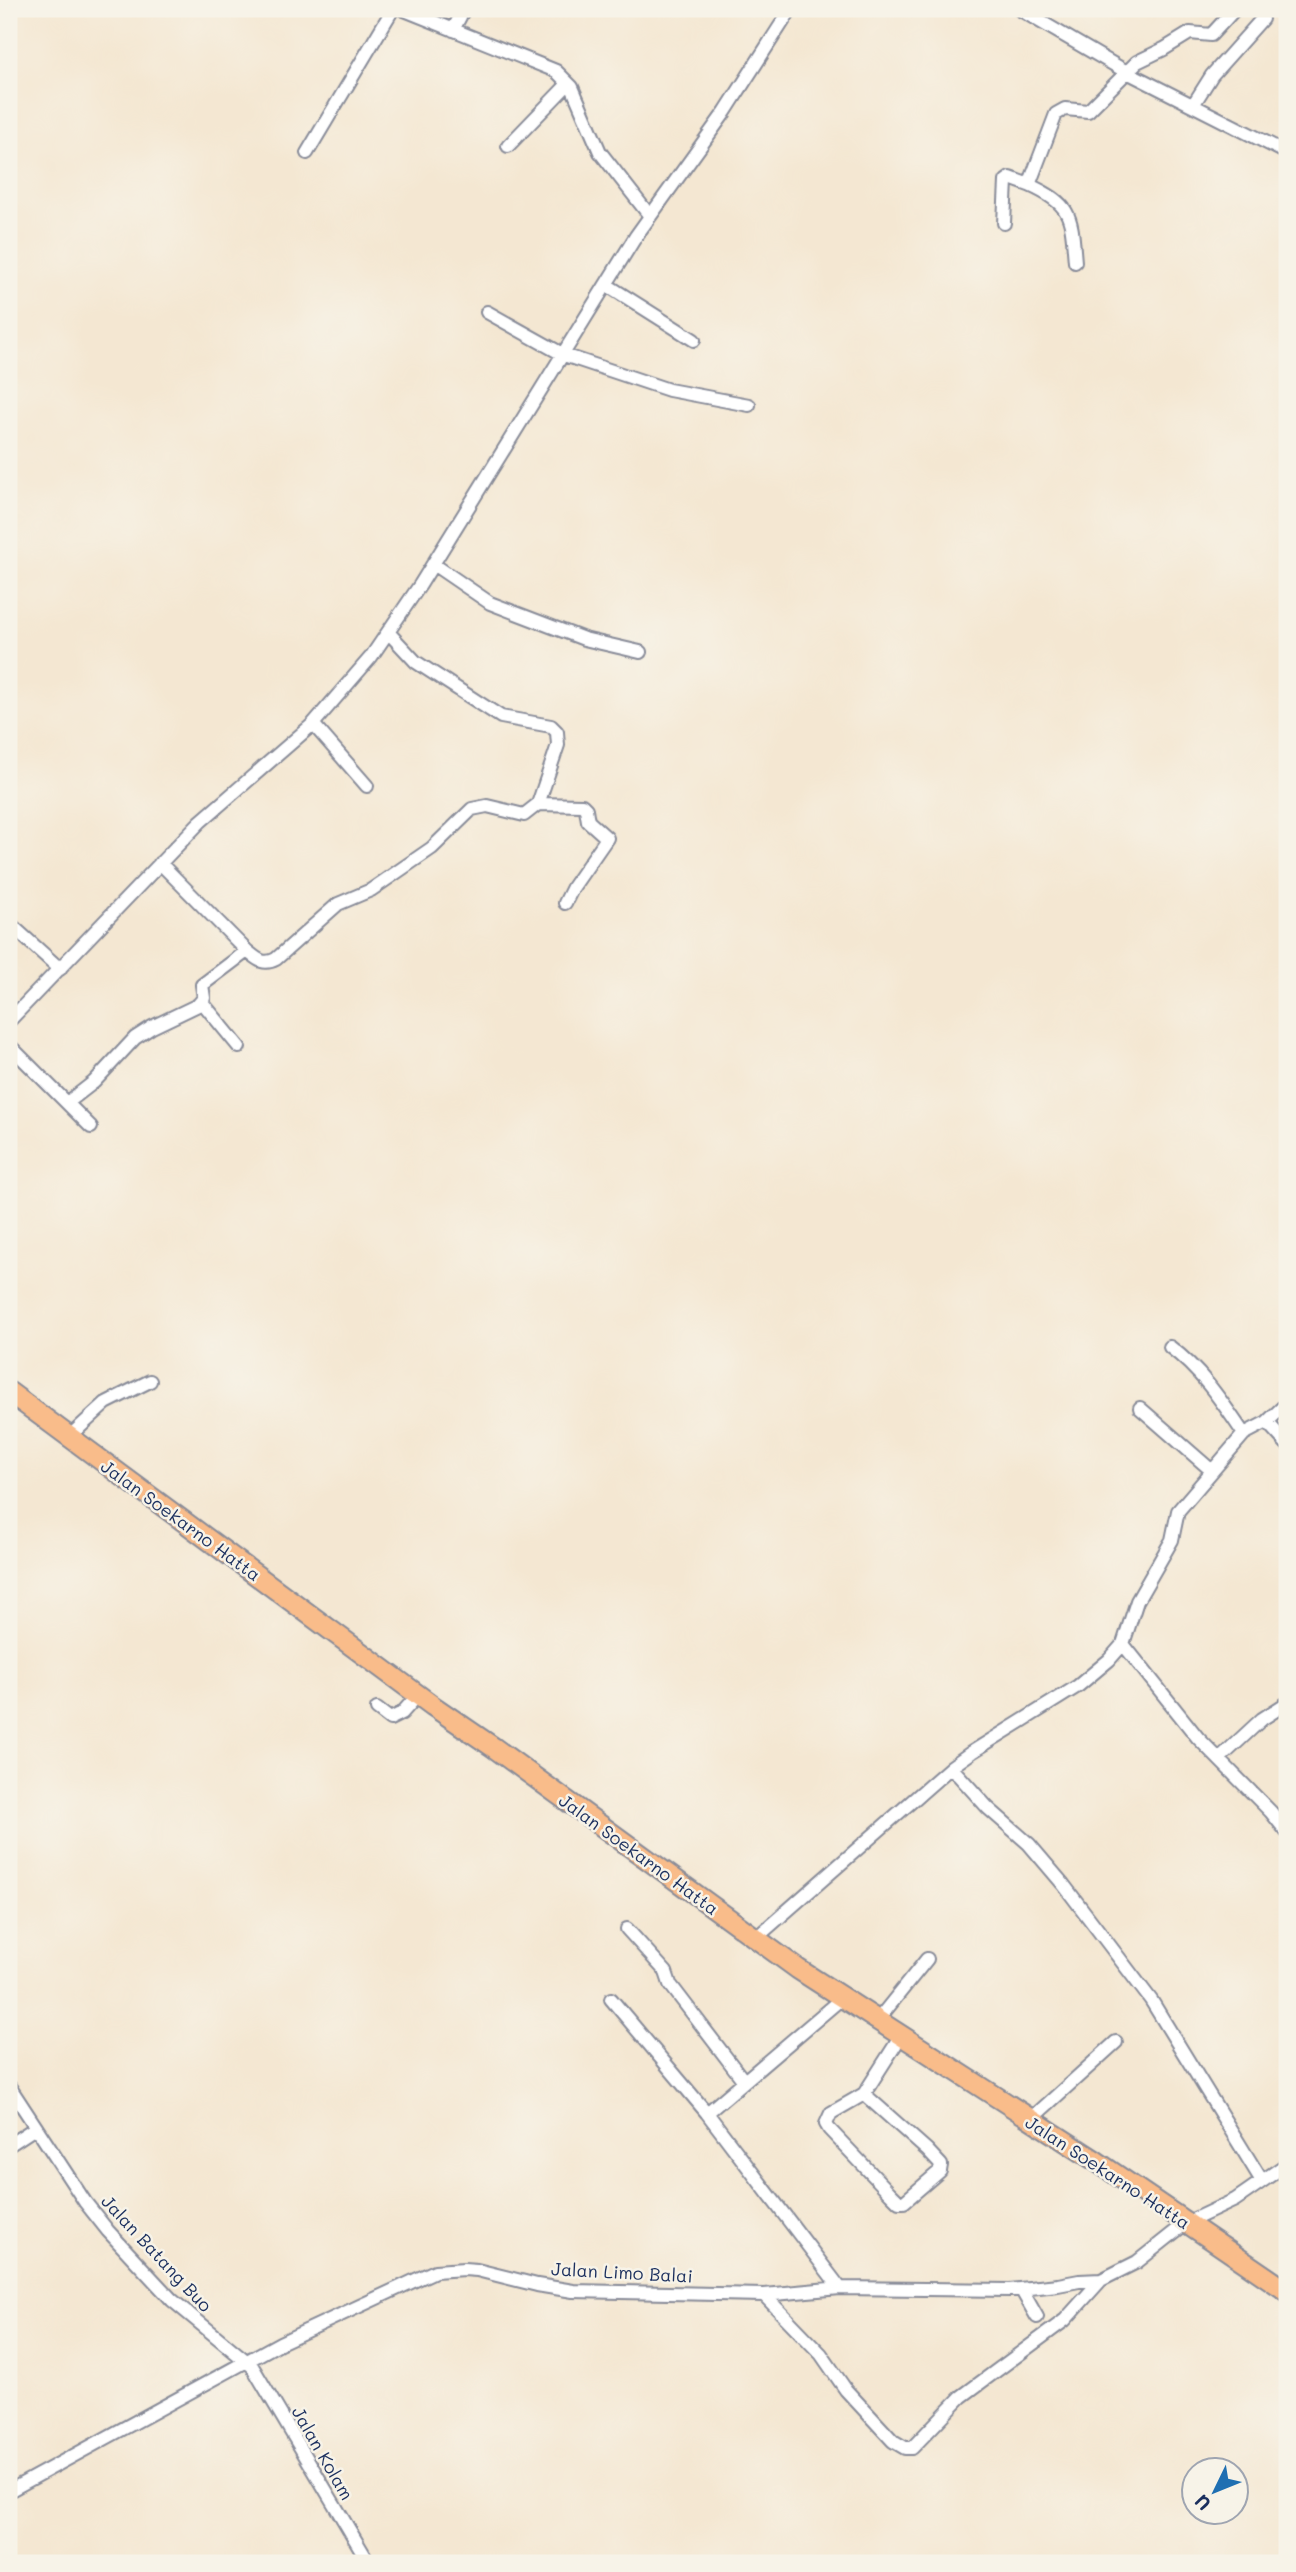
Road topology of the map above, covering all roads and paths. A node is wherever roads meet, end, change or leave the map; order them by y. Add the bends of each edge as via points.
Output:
1 (393, 9) edge
2 (402, 9) edge
3 (464, 9) edge
4 (791, 9) edge
5 (1019, 9) edge
6 (1235, 9) edge
7 (1262, 19) dead end
8 (453, 30) junction
9 (1125, 71) junction
10 (568, 83) junction
11 (1193, 105) junction
12 (508, 146) dead end
13 (307, 153) dead end
14 (1287, 153) edge
15 (1029, 185) junction
16 (650, 216) junction
17 (1004, 223) dead end
18 (1074, 262) dead end
19 (607, 285) junction
20 (487, 312) dead end
21 (694, 340) dead end
22 (564, 355) junction
23 (749, 405) dead end
24 (433, 564) junction
25 (388, 632) junction
26 (640, 652) dead end
27 (313, 724) junction
28 (367, 786) dead end
29 (538, 804) junction
30 (160, 863) junction
31 (565, 904) dead end
32 (9, 923) edge
33 (247, 951) junction
34 (60, 969) junction
35 (202, 1002) junction
36 (9, 1021) edge
37 (9, 1045) edge
38 (239, 1047) dead end
39 (67, 1103) junction
40 (92, 1127) dead end
41 (1170, 1347) dead end
42 (150, 1381) dead end
43 (9, 1392) edge
44 (1287, 1403) edge
45 (1139, 1408) dead end
46 (1267, 1422) junction
47 (1244, 1434) junction
48 (69, 1437) junction
49 (1287, 1444) edge
50 (1211, 1470) junction
51 (1123, 1644) junction
52 (418, 1695) junction
53 (1287, 1703) edge
54 (377, 1709) dead end
55 (1219, 1759) junction
56 (951, 1767) junction
57 (1286, 1827) edge
58 (627, 1929) dead end
59 (756, 1938) junction
60 (927, 1959) dead end
61 (842, 1998) junction
62 (611, 1999) dead end
63 (877, 2021) junction
64 (901, 2036) junction
65 (1116, 2042) dead end
66 (744, 2081) junction
67 (9, 2086) edge
68 (864, 2094) junction
69 (707, 2113) junction
70 (1030, 2120) junction
71 (36, 2128) junction
72 (9, 2145) edge
73 (1287, 2164) edge
74 (1262, 2181) junction
75 (1186, 2223) junction
76 (1101, 2280) junction
77 (840, 2288) junction
78 (1021, 2289) junction
79 (1287, 2291) edge
80 (764, 2295) junction
81 (1037, 2317) dead end
82 (248, 2360) junction
83 (9, 2491) edge
84 (369, 2563) edge

1 - 13 street
2 - 8 street
3 - 8 street
4 - 16 street
5 - 9 street
6 - 9 street via 1211,35 1189,33
7 - 11 street via 1212,75
8 - 10 street via 550,68
9 - 11 street
9 - 15 street via 1088,111 1065,109 1056,114
10 - 12 street
10 - 16 street via 600,152
11 - 14 street
15 - 17 street via 1010,178 1006,181
15 - 18 street via 1068,212
16 - 19 street
19 - 21 street
19 - 22 street
20 - 22 street
22 - 23 street via 669,390
22 - 24 street
24 - 25 street
24 - 26 street via 489,603 584,639
25 - 27 street via 351,683
25 - 29 street via 422,667 501,717 551,726 557,732 558,745
27 - 28 street
27 - 30 street
29 - 31 street via 582,805 588,821 607,838
29 - 33 street via 524,815 487,806 472,809 432,848 371,890 338,904 276,959 261,962
30 - 33 street
30 - 34 street
32 - 34 street
33 - 35 street via 202,985
34 - 36 street
35 - 38 street
35 - 39 street via 135,1038
37 - 39 street
39 - 40 street
41 - 47 street via 1210,1385
42 - 48 street via 106,1403
43 - 48 highway, Jalan Soekarno Hatta
44 - 46 street
45 - 50 street
46 - 47 street
46 - 49 street
47 - 50 street
48 - 52 highway, Jalan Soekarno Hatta
50 - 51 street via 1178,1511 1172,1540 1137,1601
51 - 55 street
51 - 56 street via 1078,1686
52 - 54 street via 396,1718
52 - 59 highway, Jalan Soekarno Hatta
53 - 55 street via 1262,1719
55 - 57 street
56 - 59 street
56 - 74 street via 1029,1844 1151,2000
58 - 66 street via 666,1972 670,1984
59 - 61 highway, Jalan Soekarno Hatta
60 - 63 street
61 - 63 highway, Jalan Soekarno Hatta
61 - 66 street
62 - 69 street
63 - 64 highway, Jalan Soekarno Hatta
64 - 68 street
64 - 70 highway, Jalan Soekarno Hatta
65 - 70 street
66 - 69 street
67 - 71 street, Jalan Batang Buo
68 - 68 street via 831,2113 827,2124 890,2193 904,2202 940,2171 941,2165
69 - 77 street
70 - 75 highway, Jalan Soekarno Hatta
71 - 72 street
71 - 82 street, Jalan Batang Buo via 108,2231 172,2300
73 - 74 street, Jalan Limo Balai
74 - 75 street, Jalan Limo Balai via 1235,2200
75 - 76 street, Jalan Limo Balai via 1137,2262
75 - 79 highway, Jalan Soekarno Hatta
76 - 78 street, Jalan Limo Balai
76 - 80 street via 1065,2320 961,2398 912,2448 893,2441 846,2390 821,2354
77 - 78 street, Jalan Limo Balai
77 - 80 street, Jalan Limo Balai
78 - 81 street
80 - 82 street, Jalan Limo Balai via 573,2291 477,2270 449,2269 421,2276
82 - 83 street, Jalan Limo Balai
82 - 84 street, Jalan Kolam

